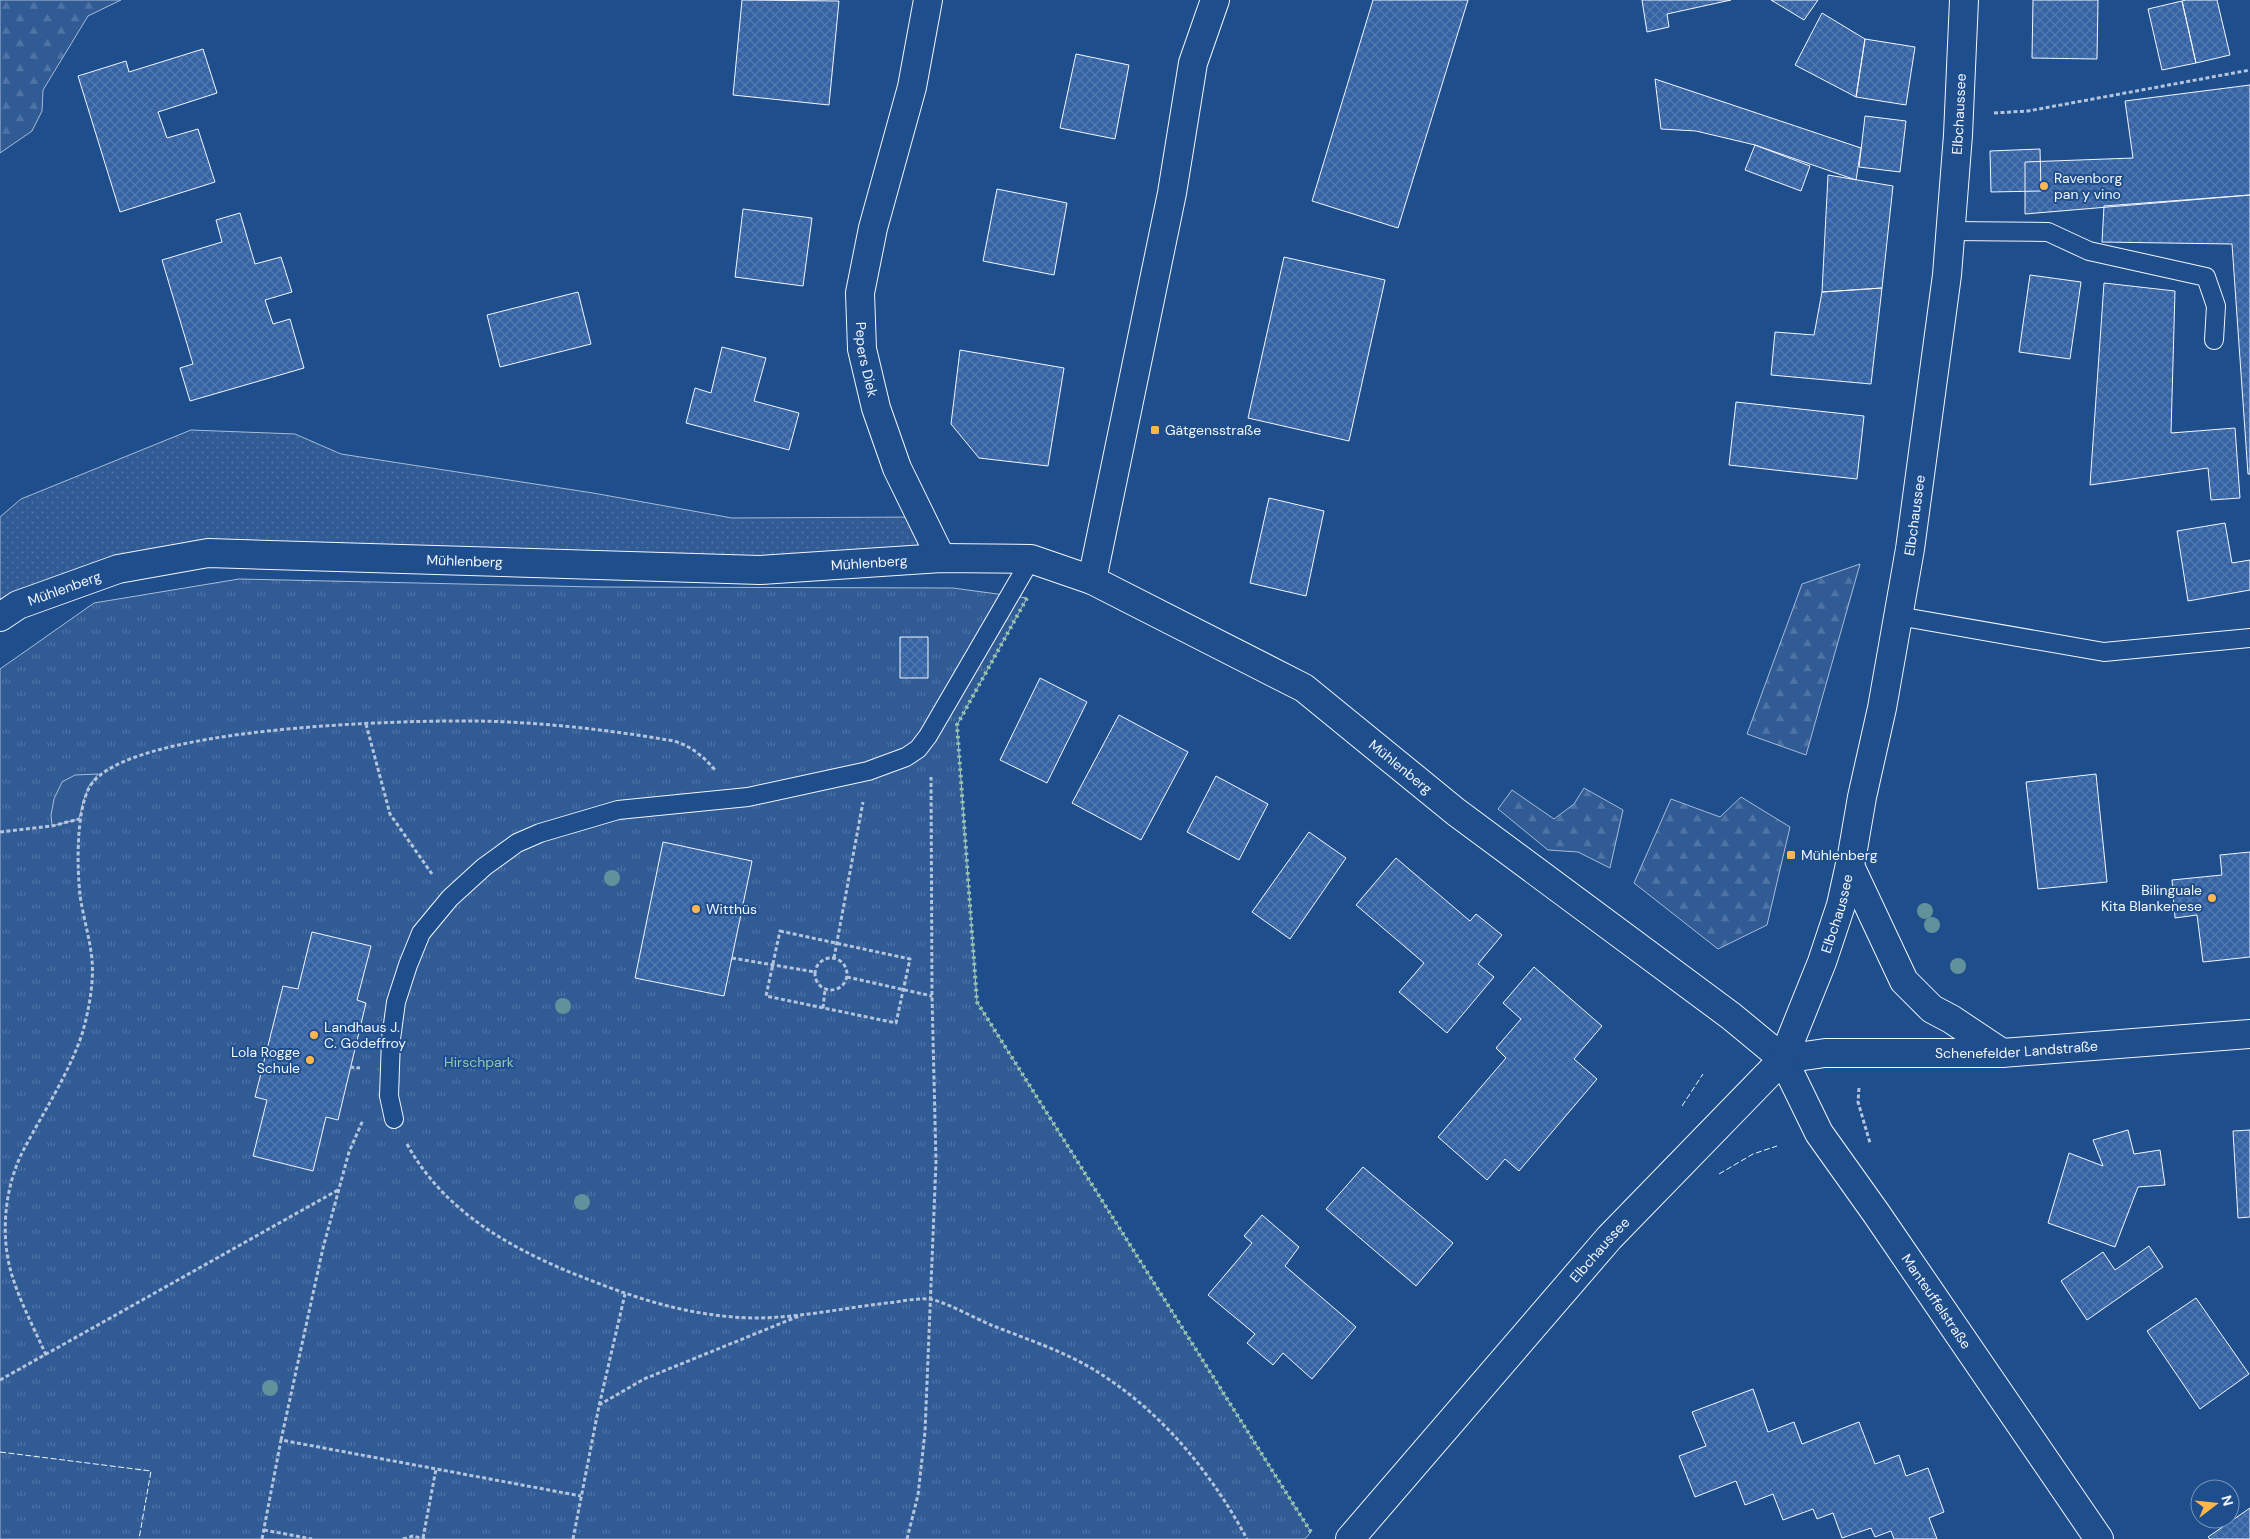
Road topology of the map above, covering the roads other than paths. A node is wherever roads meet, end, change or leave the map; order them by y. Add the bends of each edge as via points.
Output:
1 (928, 0) edge
2 (1215, 0) edge
3 (1964, 0) edge
4 (1950, 231) junction
5 (2214, 340) dead end
6 (941, 558) junction
7 (1031, 559) junction
8 (1092, 580) junction
9 (0, 616) edge
10 (1898, 616) junction
11 (2250, 638) edge
12 (1850, 866) junction
13 (2250, 1034) edge
14 (2002, 1053) junction
15 (1783, 1059) junction
16 (394, 1119) road end
17 (1350, 1539) edge
18 (2099, 1539) edge

1 - 6 street, Pepers Diek via 912,87 873,228 860,293 862,349 876,408 897,468
2 - 8 street via 1193,63 1172,193
3 - 4 street, Elbchaussee
4 - 5 lane via 2048,232 2089,251 2206,278 2216,306
4 - 10 street, Elbchaussee via 1947,275 1910,549
6 - 7 street
6 - 9 street, Mühlenberg via 760,570 208,553 118,570 18,605
7 - 8 street
7 - 16 lane via 928,736 918,749 906,756 868,771 733,798 618,810 540,833 517,843 484,867 450,898 421,933 408,965 396,1002 389,1072 389,1096
8 - 15 street, Mühlenberg via 1304,688 1456,812
10 - 11 lane via 2104,652
10 - 12 street, Elbchaussee
12 - 14 street via 1904,981 1932,1009
12 - 15 street, Elbchaussee via 1822,962
13 - 14 street, Schenefelder Landstraße
14 - 15 street, Schenefelder Landstraße via 1825,1053
15 - 17 street, Elbchaussee via 1609,1238
15 - 18 street, Manteuffelstraße via 1812,1122

